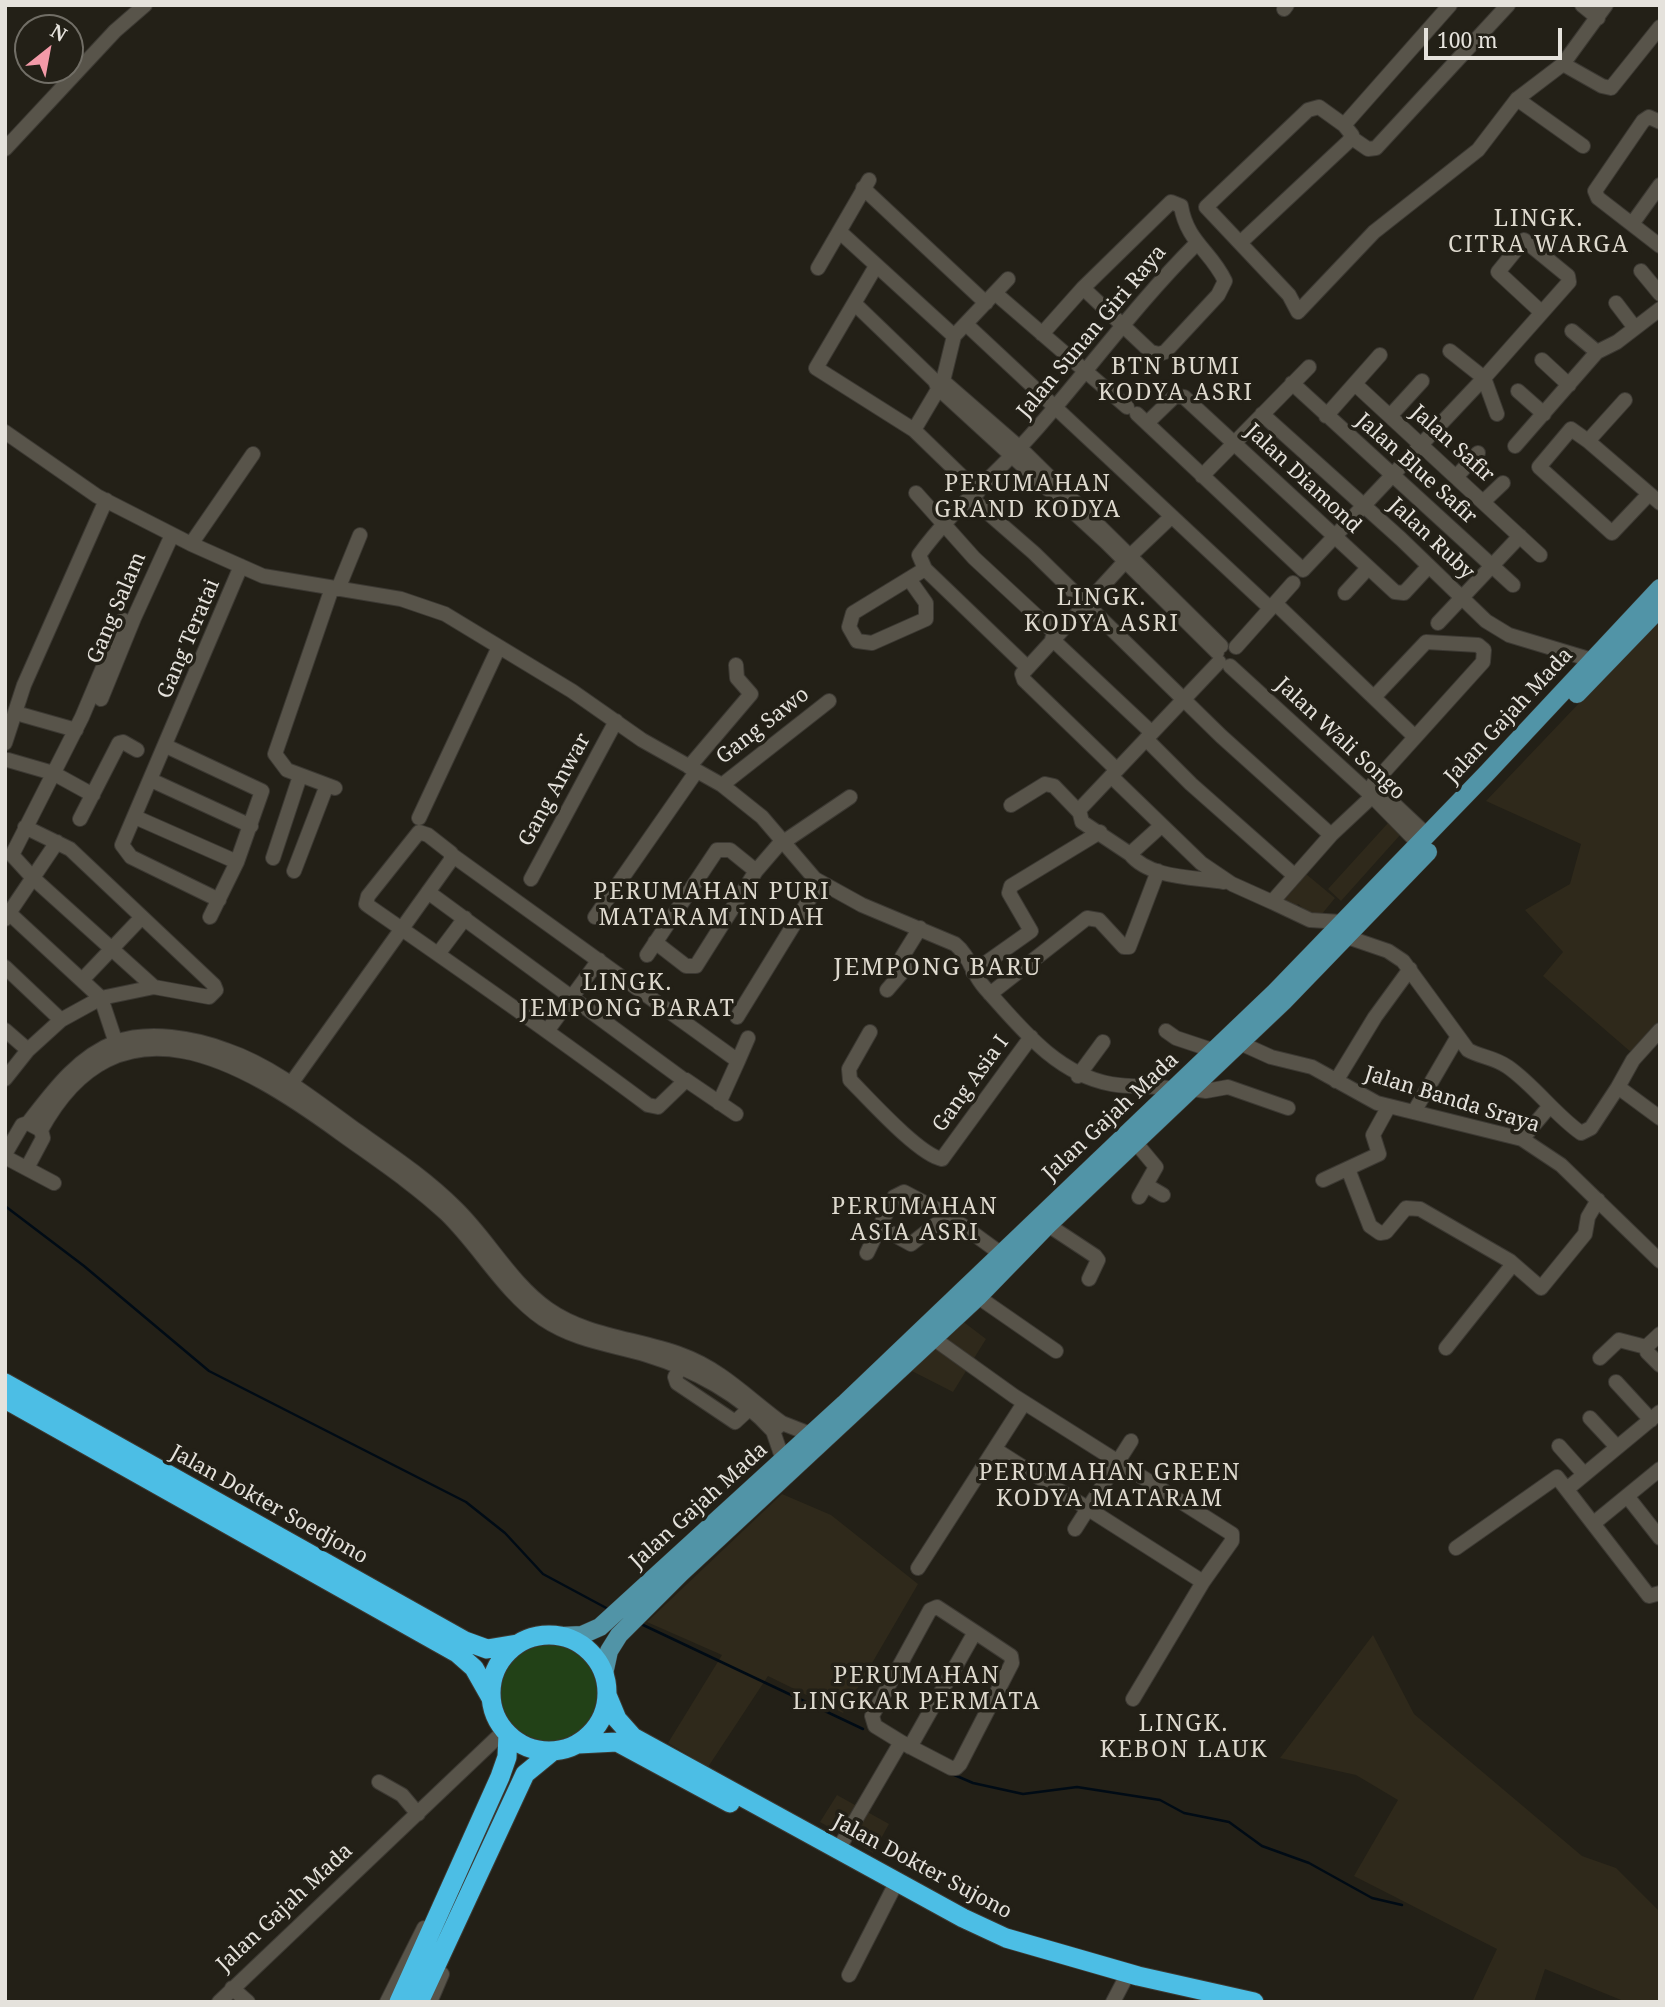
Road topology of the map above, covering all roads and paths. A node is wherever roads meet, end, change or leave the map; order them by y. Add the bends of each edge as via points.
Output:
1 (145, 5) edge
2 (1450, 5) edge
3 (1508, 5) edge
4 (1582, 5) edge
5 (1602, 11) edge
6 (1660, 27) edge
7 (1563, 64) junction
8 (1517, 99) junction
9 (1660, 122) edge
10 (1349, 135) junction
11 (1583, 146) dead end
12 (5, 149) edge
13 (1660, 185) edge
14 (1632, 224) junction
15 (839, 232) junction
16 (1240, 243) junction
17 (1196, 244) junction
18 (1660, 246) edge
19 (876, 266) junction
20 (818, 268) dead end
21 (1641, 271) dead end
22 (1008, 279) dead end
23 (1083, 288) junction
24 (1660, 294) edge
25 (991, 298) junction
26 (1616, 303) dead end
27 (855, 304) junction
28 (1660, 309) edge
29 (1541, 311) junction
30 (1121, 324) junction
31 (967, 325) junction
32 (1635, 328) junction
33 (1572, 331) dead end
34 (1042, 334) junction
35 (954, 336) junction
36 (1450, 351) dead end
37 (1597, 352) junction
38 (1380, 355) dead end
39 (1542, 360) dead end
40 (1309, 367) dead end
41 (1085, 371) junction
42 (1484, 377) junction
43 (1422, 381) dead end
44 (939, 383) junction
45 (1292, 383) junction
46 (1354, 384) junction
47 (1569, 385) junction
48 (1518, 391) dead end
49 (1625, 400) dead end
50 (1056, 407) junction
51 (1262, 414) junction
52 (1497, 414) dead end
53 (1544, 414) junction
54 (1137, 415) junction
55 (1326, 416) junction
56 (1390, 416) junction
57 (914, 430) junction
58 (5, 432) edge
59 (1588, 440) junction
60 (1233, 444) junction
61 (1420, 444) junction
62 (1515, 446) dead end
63 (1017, 451) junction
64 (1478, 453) dead end
65 (253, 454) dead end
66 (1202, 475) junction
67 (1392, 477) junction
68 (1456, 477) junction
69 (1503, 483) dead end
70 (916, 493) dead end
71 (975, 495) junction
72 (1654, 498) edge
73 (106, 500) junction
74 (1484, 502) junction
75 (1364, 506) junction
76 (1171, 517) junction
77 (943, 524) junction
78 (172, 535) junction
79 (359, 535) dead end
80 (1520, 536) junction
81 (1335, 537) junction
82 (193, 541) junction
83 (1540, 555) dead end
84 (1130, 556) junction
85 (1491, 564) junction
86 (241, 566) junction
87 (1429, 566) junction
88 (1368, 568) junction
89 (925, 569) junction
90 (909, 579) junction
91 (1293, 583) dead end
92 (1513, 585) dead end
93 (338, 586) junction
94 (1660, 588) edge
95 (1345, 593) dead end
96 (1462, 596) junction
97 (1086, 603) junction
98 (1273, 605) junction
99 (1660, 608) edge
100 (123, 620) dead end
101 (1438, 623) dead end
102 (1054, 636) junction
103 (498, 649) junction
104 (1227, 655) junction
105 (1592, 660) junction
106 (736, 665) dead end
107 (1026, 674) junction
108 (1375, 696) junction
109 (102, 699) dead end
110 (1184, 700) junction
111 (829, 701) dead end
112 (23, 715) dead end
113 (616, 721) junction
114 (76, 730) junction
115 (1149, 735) junction
116 (1415, 737) junction
117 (5, 743) edge
118 (166, 746) junction
119 (137, 750) dead end
120 (8, 760) dead end
121 (692, 770) junction
122 (1114, 772) junction
123 (53, 773) junction
124 (300, 776) junction
125 (151, 780) junction
126 (722, 785) junction
127 (1375, 790) junction
128 (93, 794) junction
129 (850, 797) dead end
130 (1470, 798) junction
131 (1012, 805) dead end
132 (1081, 808) junction
133 (135, 817) junction
134 (419, 818) dead end
135 (80, 819) dead end
136 (251, 826) junction
137 (1161, 826) junction
138 (25, 827) junction
139 (1100, 832) junction
140 (1331, 835) junction
141 (1423, 840) junction
142 (57, 842) junction
143 (782, 843) junction
144 (1130, 854) junction
145 (452, 855) junction
146 (273, 858) dead end
147 (237, 862) junction
148 (295, 871) dead end
149 (756, 871) junction
150 (1158, 871) junction
151 (1295, 876) junction
152 (33, 878) junction
153 (531, 879) dead end
154 (820, 882) junction
155 (1232, 884) junction
156 (1387, 886) junction
157 (428, 891) junction
158 (1276, 898) junction
159 (219, 900) junction
160 (7, 916) edge
161 (142, 917) junction
162 (210, 917) dead end
163 (596, 917) dead end
164 (465, 918) junction
165 (401, 928) junction
166 (920, 928) junction
167 (1345, 930) junction
168 (113, 947) junction
169 (438, 954) junction
170 (599, 960) junction
171 (5, 967) edge
172 (1410, 969) junction
173 (973, 972) junction
174 (83, 979) junction
175 (153, 987) junction
176 (887, 990) dead end
177 (990, 994) junction
178 (1280, 996) junction
179 (573, 997) junction
180 (101, 998) junction
181 (737, 1017) dead end
182 (61, 1020) junction
183 (5, 1030) edge
184 (1660, 1030) edge
185 (547, 1031) junction
186 (870, 1031) dead end
187 (1166, 1031) dead end
188 (1031, 1037) junction
189 (748, 1038) dead end
190 (1457, 1038) junction
191 (1102, 1042) dead end
192 (1240, 1043) junction
193 (118, 1048) junction
194 (28, 1050) junction
195 (1215, 1051) junction
196 (738, 1061) junction
197 (1078, 1076) junction
198 (5, 1079) edge
199 (684, 1080) junction
200 (1336, 1081) junction
201 (1618, 1087) junction
202 (287, 1089) junction
203 (1184, 1089) junction
204 (719, 1103) junction
205 (1390, 1106) junction
206 (1549, 1107) junction
207 (1288, 1108) dead end
208 (1415, 1110) junction
209 (736, 1114) dead end
210 (1660, 1118) edge
211 (34, 1126) junction
212 (1141, 1133) junction
213 (1522, 1139) junction
214 (5, 1156) edge
215 (27, 1168) junction
216 (1350, 1174) junction
217 (1323, 1180) dead end
218 (54, 1183) dead end
219 (1163, 1195) dead end
220 (1598, 1200) junction
221 (948, 1215) junction
222 (1048, 1225) junction
223 (880, 1227) junction
224 (867, 1253) dead end
225 (1000, 1253) junction
226 (1660, 1261) edge
227 (1513, 1264) junction
228 (1089, 1279) dead end
229 (971, 1292) junction
230 (933, 1338) junction
231 (1651, 1344) edge
232 (1446, 1348) dead end
233 (1056, 1351) dead end
234 (1600, 1358) dead end
235 (684, 1362) junction
236 (1660, 1365) edge
237 (1616, 1382) dead end
238 (5, 1383) edge
239 (728, 1395) junction
240 (5, 1399) edge
241 (1024, 1403) junction
242 (749, 1409) junction
243 (717, 1410) junction
244 (1655, 1416) edge
245 (1590, 1418) dead end
246 (66, 1427) junction
247 (778, 1427) junction
248 (85, 1438) junction
249 (1131, 1441) dead end
250 (806, 1445) junction
251 (1559, 1446) dead end
252 (1617, 1447) junction
253 (996, 1450) junction
254 (783, 1460) junction
255 (1118, 1462) junction
256 (1660, 1468) edge
257 (1584, 1474) junction
258 (1567, 1489) junction
259 (1627, 1496) junction
260 (1088, 1507) junction
261 (1594, 1523) junction
262 (1075, 1529) dead end
263 (1660, 1538) edge
264 (1456, 1548) dead end
265 (918, 1568) dead end
266 (1203, 1582) junction
267 (1660, 1593) edge
268 (624, 1617) junction
269 (975, 1632) junction
270 (559, 1636) junction
271 (517, 1644) junction
272 (604, 1674) junction
273 (607, 1695) junction
274 (491, 1698) junction
275 (1133, 1699) dead end
276 (506, 1732) junction
277 (578, 1744) junction
278 (906, 1745) junction
279 (553, 1751) junction
280 (379, 1782) dead end
281 (719, 1790) junction
282 (418, 1814) junction
283 (839, 1848) junction
284 (892, 1891) junction
285 (446, 1899) junction
286 (465, 1906) junction
287 (979, 1931) junction
288 (849, 1975) dead end
289 (1124, 1981) junction
290 (227, 1994) edge
291 (248, 2002) edge
292 (387, 2002) edge
293 (400, 2002) edge
294 (419, 2002) edge
295 (430, 2002) edge
296 (1113, 2002) edge
297 (1203, 2002) edge
298 (1254, 2002) edge

1 - 12 street
2 - 10 street
3 - 10 street via 1377,148 1368,149
4 - 5 street
5 - 7 street
6 - 7 street via 1611,88
7 - 8 street
8 - 11 street
8 - 16 street via 1478,150 1374,232 1298,312 1289,295
9 - 14 street via 1649,117 1643,121 1595,189 1598,198
10 - 16 street
10 - 16 street via 1319,107 1308,110 1206,207
13 - 14 street
14 - 18 street
15 - 19 street
15 - 20 street
15 - 25 street via 866,184
17 - 23 street via 1181,206 1168,203
17 - 30 street, Jalan Sunan Giri Raya
17 - 30 street via 1225,281 1218,295 1164,353 1154,353
19 - 27 street
19 - 35 street
21 - 24 street
22 - 25 street
23 - 30 street
23 - 34 street
25 - 31 street
25 - 34 street
26 - 32 street
27 - 44 street, Jalan Wali Songo
27 - 57 street via 816,368
28 - 32 street
29 - 29 street via 1569,278 1524,240 1498,272
29 - 42 street
30 - 41 street, Jalan Sunan Giri Raya
31 - 35 street
31 - 50 street
32 - 37 street
33 - 37 street
34 - 41 street
35 - 44 street
36 - 42 street
37 - 47 street
38 - 46 street
39 - 47 street
40 - 45 street
41 - 50 street, Jalan Sunan Giri Raya
41 - 54 street
42 - 52 street
42 - 61 street
43 - 56 street
44 - 57 street
44 - 63 street, Jalan Wali Songo
45 - 51 street
45 - 55 street, Jalan Blue Safir
46 - 55 street
46 - 56 street, Jalan Safir
47 - 53 street
48 - 53 street
49 - 59 street
50 - 63 street, Jalan Sunan Giri Raya
50 - 76 street
51 - 60 street
51 - 75 street, Jalan Ruby
53 - 62 street
54 - 60 street, Jalan Diamond via 1182,396
54 - 66 street
55 - 67 street, Jalan Blue Safir
56 - 61 street, Jalan Safir
57 - 71 street
58 - 73 street
59 - 72 street
59 - 72 street via 1571,429 1539,467 1612,533
60 - 66 street
60 - 81 street, Jalan Diamond
61 - 67 street
61 - 68 street, Jalan Safir
63 - 71 street, Jalan Sunan Giri Raya
63 - 84 street, Jalan Wali Songo
64 - 68 street
65 - 82 street
66 - 81 street via 1303,569
67 - 75 street
67 - 85 street, Jalan Blue Safir
68 - 74 street, Jalan Safir
69 - 74 street
70 - 77 street
71 - 77 street, Jalan Sunan Giri Raya
71 - 97 street
73 - 78 street
73 - 117 street via 23,688
74 - 80 street, Jalan Safir
75 - 81 street
75 - 87 street, Jalan Ruby
76 - 84 street
76 - 98 street
77 - 89 street, Jalan Sunan Giri Raya via 922,550 919,559
77 - 102 street
78 - 82 street
78 - 109 street, Gang Salam
79 - 93 street
80 - 83 street, Jalan Safir
80 - 85 street
81 - 88 street, Jalan Diamond
82 - 86 street
84 - 97 street
84 - 104 street, Jalan Wali Songo
85 - 92 street, Jalan Blue Safir
85 - 96 street
86 - 93 street via 263,576
86 - 118 street, Gang Teratai
87 - 88 street, Jalan Diamond via 1399,594
87 - 96 street, Jalan Ruby
88 - 95 street
89 - 90 street
89 - 107 street
90 - 90 street via 853,613 849,626 857,641 872,643 926,619 926,603
91 - 98 street
93 - 103 street via 435,610
93 - 124 street via 275,754 287,770
94 - 105 main road, Jalan Gajah Mada
96 - 101 street
96 - 105 street, Jalan Ruby via 1486,621 1509,635
97 - 102 street
97 - 110 street
98 - 104 street
98 - 108 street
99 - 130 main road, Jalan Gajah Mada
100 - 114 street
102 - 107 street
102 - 115 street
103 - 113 street
103 - 134 street
104 - 110 street
104 - 127 street, Jalan Wali Songo
105 - 130 main road, Jalan Gajah Mada
106 - 121 street via 737,678 751,694
107 - 122 street
108 - 116 street
108 - 116 street via 1426,642 1478,645 1485,652 1483,662
110 - 115 street
110 - 140 street
111 - 126 street, Gang Sawo
112 - 114 street
113 - 121 street
113 - 153 street, Gang Anwar
114 - 123 street
115 - 122 street
115 - 151 street via 1191,784
116 - 127 street
118 - 125 street, Gang Teratai
118 - 136 street via 262,791
119 - 128 street via 121,741
120 - 123 street
121 - 126 street
121 - 163 street
122 - 132 street
122 - 137 street
123 - 128 street
123 - 138 street
124 - 146 street
124 - 148 street via 331,786
125 - 133 street, Gang Teratai
125 - 136 street
126 - 143 street via 762,817
127 - 140 street
127 - 141 street, Jalan Wali Songo
128 - 135 street
129 - 143 street
130 - 141 main road, Jalan Gajah Mada
130 - 156 main road, Jalan Gajah Mada
131 - 132 street via 1045,784
132 - 139 street via 1082,822
133 - 147 street
133 - 159 street, Gang Teratai via 122,845 131,857
136 - 147 street
137 - 144 street
137 - 155 street
138 - 142 street
138 - 152 street via 13,858
139 - 144 street
139 - 173 street via 1011,886 1009,893 1031,931
140 - 151 street
141 - 156 main road, Jalan Gajah Mada
142 - 152 street
142 - 161 street
143 - 149 street
143 - 154 street
144 - 150 street
145 - 157 street
145 - 165 street via 428,835 416,832 368,895 366,904
145 - 170 street
147 - 159 street
149 - 149 street via 696,965 686,966 651,948 717,850 730,850
150 - 155 street
150 - 177 street via 1129,947 1099,920 1087,918
151 - 158 street
152 - 160 street
152 - 168 street
154 - 166 street
154 - 181 street
155 - 158 street
156 - 167 main road, Jalan Gajah Mada
157 - 164 street
157 - 165 street
158 - 167 street via 1310,920
159 - 162 street
160 - 174 street
161 - 168 street
161 - 175 street via 216,990 208,997
164 - 169 street
164 - 179 street
165 - 169 street
165 - 202 street
166 - 173 street via 961,949
166 - 176 street via 902,956 905,969
167 - 172 street via 1393,954
167 - 178 main road, Jalan Gajah Mada
168 - 174 street
168 - 175 street
169 - 185 street
170 - 179 street
170 - 196 street
171 - 182 street
172 - 190 street
172 - 200 street
173 - 177 street
174 - 180 street
175 - 180 street
177 - 188 street
178 - 192 main road, Jalan Gajah Mada
178 - 195 main road, Jalan Gajah Mada
179 - 185 street
179 - 199 street
180 - 182 street
180 - 193 street
182 - 194 street
183 - 194 street
184 - 201 street via 1633,1060
185 - 199 street via 654,1108
186 - 188 street, Gang Asia I via 849,1069 850,1080 933,1156 945,1156
187 - 195 street
188 - 197 street
189 - 196 street
190 - 206 street via 1470,1052 1488,1055 1507,1066
190 - 208 street
191 - 197 street
192 - 200 street, Jalan Banda Sraya via 1312,1067
192 - 203 main road, Jalan Gajah Mada
193 - 202 street via 203,1054
193 - 211 street via 90,1069
194 - 198 street
195 - 203 main road, Jalan Gajah Mada
196 - 204 street
197 - 203 street via 1111,1084
199 - 204 street
200 - 205 street, Jalan Banda Sraya
201 - 206 street via 1585,1133
201 - 210 street
202 - 235 street via 472,1224 539,1302 600,1339 648,1343
203 - 207 street via 1228,1087
203 - 212 main road, Jalan Gajah Mada
204 - 209 street
205 - 208 street, Jalan Banda Sraya
205 - 216 street via 1373,1136 1380,1153
206 - 213 street
208 - 213 street, Jalan Banda Sraya
211 - 214 street via 19,1127
211 - 215 street via 43,1138
212 - 219 street via 1156,1167 1142,1191
212 - 222 main road, Jalan Gajah Mada
212 - 225 main road, Jalan Gajah Mada
213 - 220 street, Jalan Banda Sraya via 1561,1165
214 - 215 street
215 - 218 street
216 - 217 street
216 - 227 street via 1376,1231 1386,1231 1412,1206
220 - 226 street, Jalan Banda Sraya
220 - 227 street via 1585,1234 1543,1287
221 - 223 street via 911,1244
221 - 223 street via 902,1192 893,1199
221 - 225 street
222 - 228 street via 1095,1256 1096,1268
222 - 229 main road, Jalan Gajah Mada
223 - 224 street
225 - 229 main road, Jalan Gajah Mada
227 - 232 street
229 - 230 main road, Jalan Gajah Mada
229 - 233 street
229 - 250 main road, Jalan Gajah Mada
230 - 241 street
230 - 250 main road, Jalan Gajah Mada
231 - 234 street via 1619,1340
231 - 236 street
235 - 239 street
235 - 243 street via 675,1377 677,1383
235 - 247 street via 740,1388
237 - 244 street
238 - 246 highway, Jalan Dokter Soedjono
239 - 242 street
239 - 243 street
240 - 246 highway, Jalan Dokter Soedjono
241 - 253 street
241 - 255 street
242 - 243 street via 735,1422
242 - 247 street
244 - 252 street
245 - 252 street
246 - 248 highway, Jalan Dokter Soedjono
247 - 250 street
247 - 254 street
248 - 271 highway, Jalan Dokter Soedjono via 474,1645 491,1649
248 - 274 highway, Jalan Dokter Soedjono via 171,1494 457,1653 474,1668
249 - 255 street
250 - 254 main road, Jalan Gajah Mada
250 - 268 main road, Jalan Gajah Mada via 681,1573
251 - 257 street
252 - 257 street
253 - 260 street
253 - 265 street
254 - 268 main road, Jalan Gajah Mada
255 - 260 street
255 - 266 street via 1233,1538
256 - 259 street
257 - 258 street
258 - 261 street
258 - 264 street via 1560,1479 1553,1478
259 - 261 street
259 - 263 street
260 - 262 street
260 - 266 street
261 - 267 street via 1649,1596
266 - 275 street
268 - 270 main road, Jalan Gajah Mada via 592,1632
268 - 272 main road, Jalan Gajah Mada
269 - 278 street
269 - 278 street via 937,1607 930,1610 872,1717 875,1726
269 - 278 street via 1011,1656 1012,1663 960,1763 951,1768
270 - 271 highway via 530,1637
270 - 272 highway via 592,1653
271 - 274 highway via 496,1667
272 - 273 highway
273 - 277 highway via 599,1723
273 - 281 highway, Jalan Dokter Sujono via 629,1734
274 - 276 highway
276 - 279 highway via 521,1744
276 - 282 street, Jalan Gajah Mada
276 - 285 highway via 507,1757 500,1777
277 - 279 highway
277 - 281 highway via 617,1742
278 - 283 street
279 - 286 highway via 525,1774
280 - 282 street via 402,1795
281 - 283 highway, Jalan Dokter Sujono
281 - 284 highway
282 - 290 street, Jalan Gajah Mada
283 - 287 highway, Jalan Dokter Sujono
284 - 287 highway
284 - 288 street
285 - 292 street via 416,1941
285 - 293 highway
286 - 294 highway
286 - 295 street
287 - 289 highway via 1051,1961
287 - 298 highway, Jalan Dokter Sujono
289 - 296 street
289 - 297 highway
290 - 291 street

